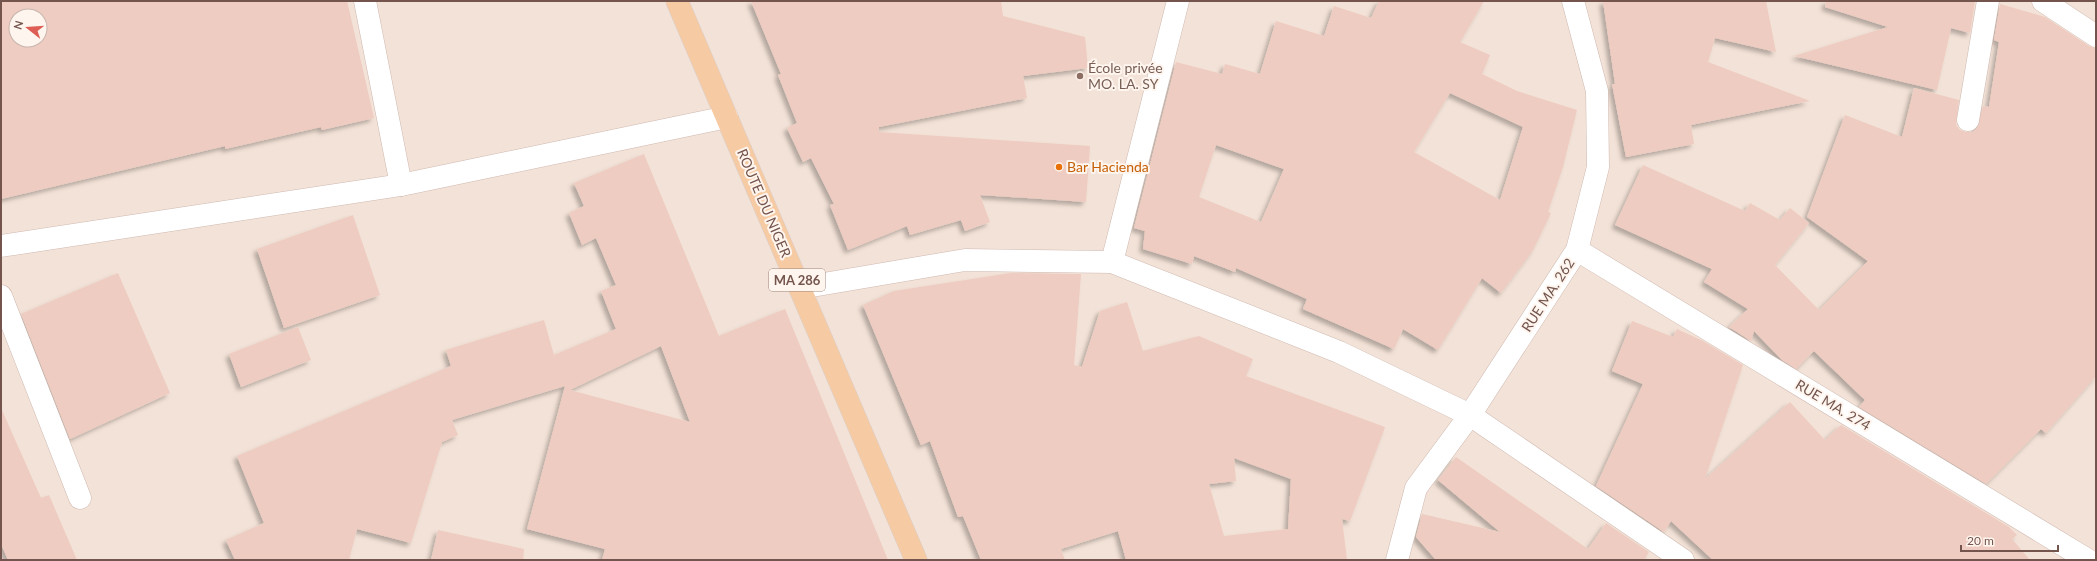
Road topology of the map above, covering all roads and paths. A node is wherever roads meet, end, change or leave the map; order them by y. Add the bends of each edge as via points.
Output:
1 (365, 1) edge
2 (677, 1) edge
3 (1178, 1) edge
4 (1573, 1) edge
5 (1988, 1) edge
6 (2043, 1) edge
7 (2096, 36) edge
8 (727, 117) junction
9 (1968, 120) dead end
10 (401, 185) junction
11 (1, 246) edge
12 (1578, 250) junction
13 (1112, 262) junction
14 (800, 288) junction
15 (1, 296) edge
16 (1470, 416) junction
17 (80, 498) dead end
18 (1669, 556) edge
19 (916, 560) edge
20 (1397, 560) edge
21 (2088, 560) edge

1 - 10 street
2 - 8 main road, ROUTE DU NIGER / MA 286
3 - 13 street
4 - 12 street, RUE MA. 262 via 1597,91 1598,167
5 - 9 street
6 - 7 street
8 - 10 street
8 - 14 main road, ROUTE DU NIGER / MA 286
10 - 11 street
12 - 16 street, RUE MA. 262
12 - 21 street, RUE MA. 274
13 - 14 street via 965,260
13 - 16 street via 1339,352
14 - 19 main road, ROUTE DU NIGER / MA 286
15 - 17 street
16 - 18 street
16 - 20 street, RUE MA. 262 via 1416,488

